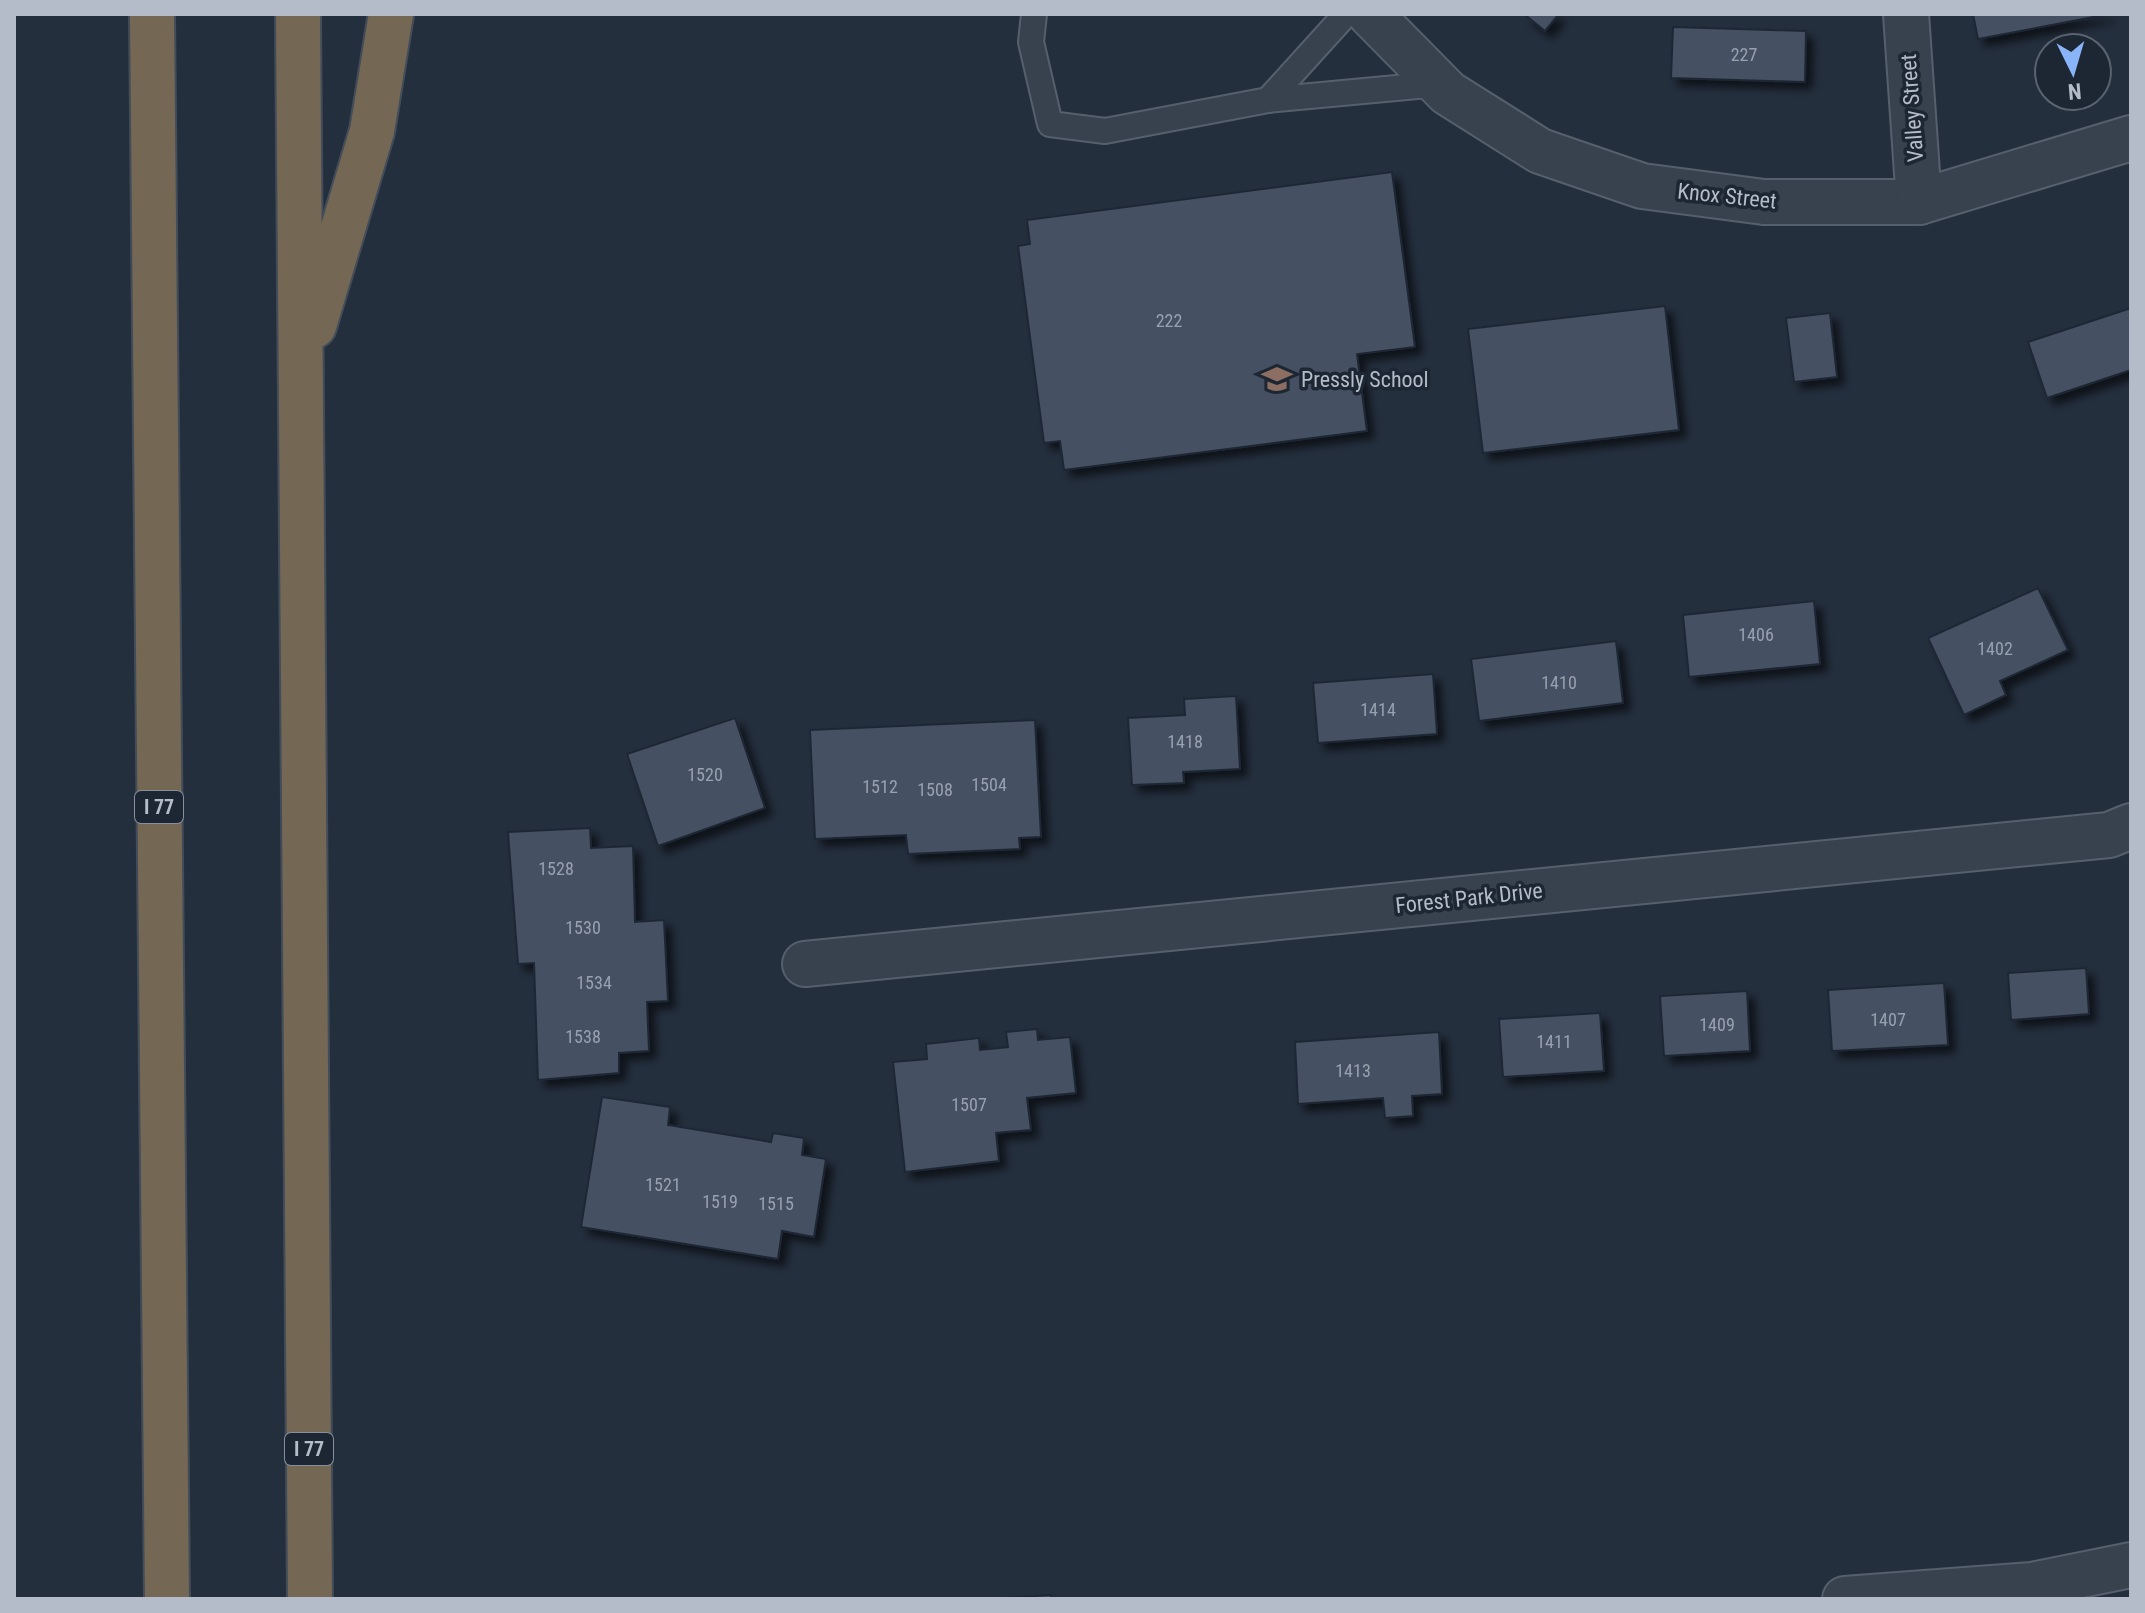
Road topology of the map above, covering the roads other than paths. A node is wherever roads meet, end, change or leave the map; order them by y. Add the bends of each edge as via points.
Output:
1 (152, 14) edge
2 (298, 14) edge
3 (391, 14) edge
4 (1034, 14) edge
5 (1346, 14) edge
6 (1370, 14) edge
7 (1906, 14) edge
8 (1439, 84) junction
9 (1268, 100) junction
10 (2131, 138) edge
11 (1919, 202) junction
12 (301, 370) junction
13 (2131, 826) edge
14 (805, 964) dead end
15 (2130, 1569) edge
16 (167, 1599) edge
17 (310, 1599) edge
18 (1845, 1599) edge

1 - 16 highway, I 77
2 - 12 highway, I 77
3 - 12 highway via 372,131
4 - 9 lane via 1031,42 1050,124 1105,131
5 - 9 lane
6 - 8 street, Knox Street
7 - 11 street, Valley Street
8 - 9 lane
8 - 11 street, Knox Street via 1540,151 1642,186 1764,202
10 - 11 street, Knox Street
12 - 17 highway, I 77
13 - 14 street, Forest Park Drive via 2109,835
15 - 18 street via 2032,1585

